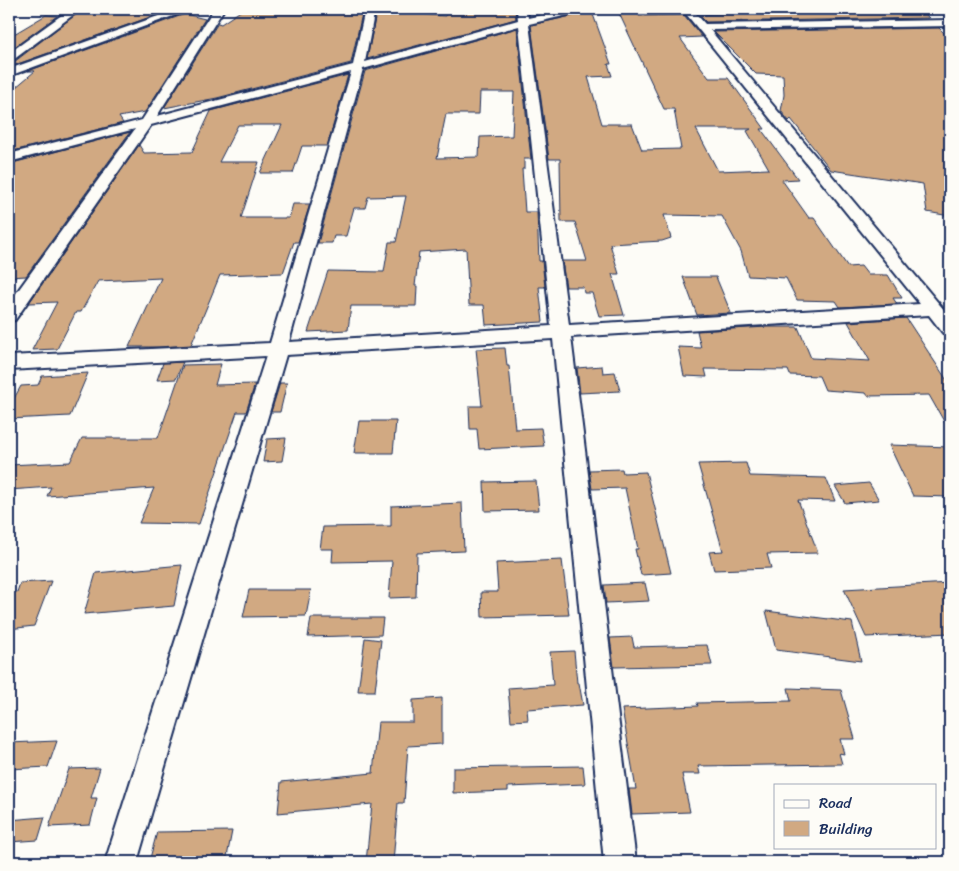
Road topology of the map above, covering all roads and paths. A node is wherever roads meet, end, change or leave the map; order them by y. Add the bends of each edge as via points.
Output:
1 (76, 9) edge
2 (187, 9) edge
3 (219, 9) edge
4 (370, 9) edge
5 (581, 9) edge
6 (687, 9) edge
7 (759, 14) dead end
8 (838, 14) dead end
9 (522, 15) edge
10 (950, 23) edge
11 (774, 26) junction
12 (851, 26) junction
13 (702, 27) junction
14 (9, 58) edge
15 (358, 67) junction
16 (9, 73) edge
17 (147, 121) junction
18 (9, 158) edge
19 (934, 309) junction
20 (9, 316) edge
21 (950, 329) edge
22 (562, 331) junction
23 (278, 349) junction
24 (9, 363) edge
25 (121, 862) edge
26 (620, 862) edge

1 - 14 street
2 - 16 street
3 - 17 street
4 - 15 street
5 - 9 street
6 - 13 street
7 - 11 street
8 - 12 street
9 - 15 street
9 - 22 street
10 - 12 street
11 - 12 street
11 - 13 street
13 - 19 street
15 - 17 street
15 - 23 street
17 - 18 street
17 - 20 street
19 - 21 street
19 - 22 street
22 - 23 street
22 - 26 street
23 - 24 street
23 - 25 street

